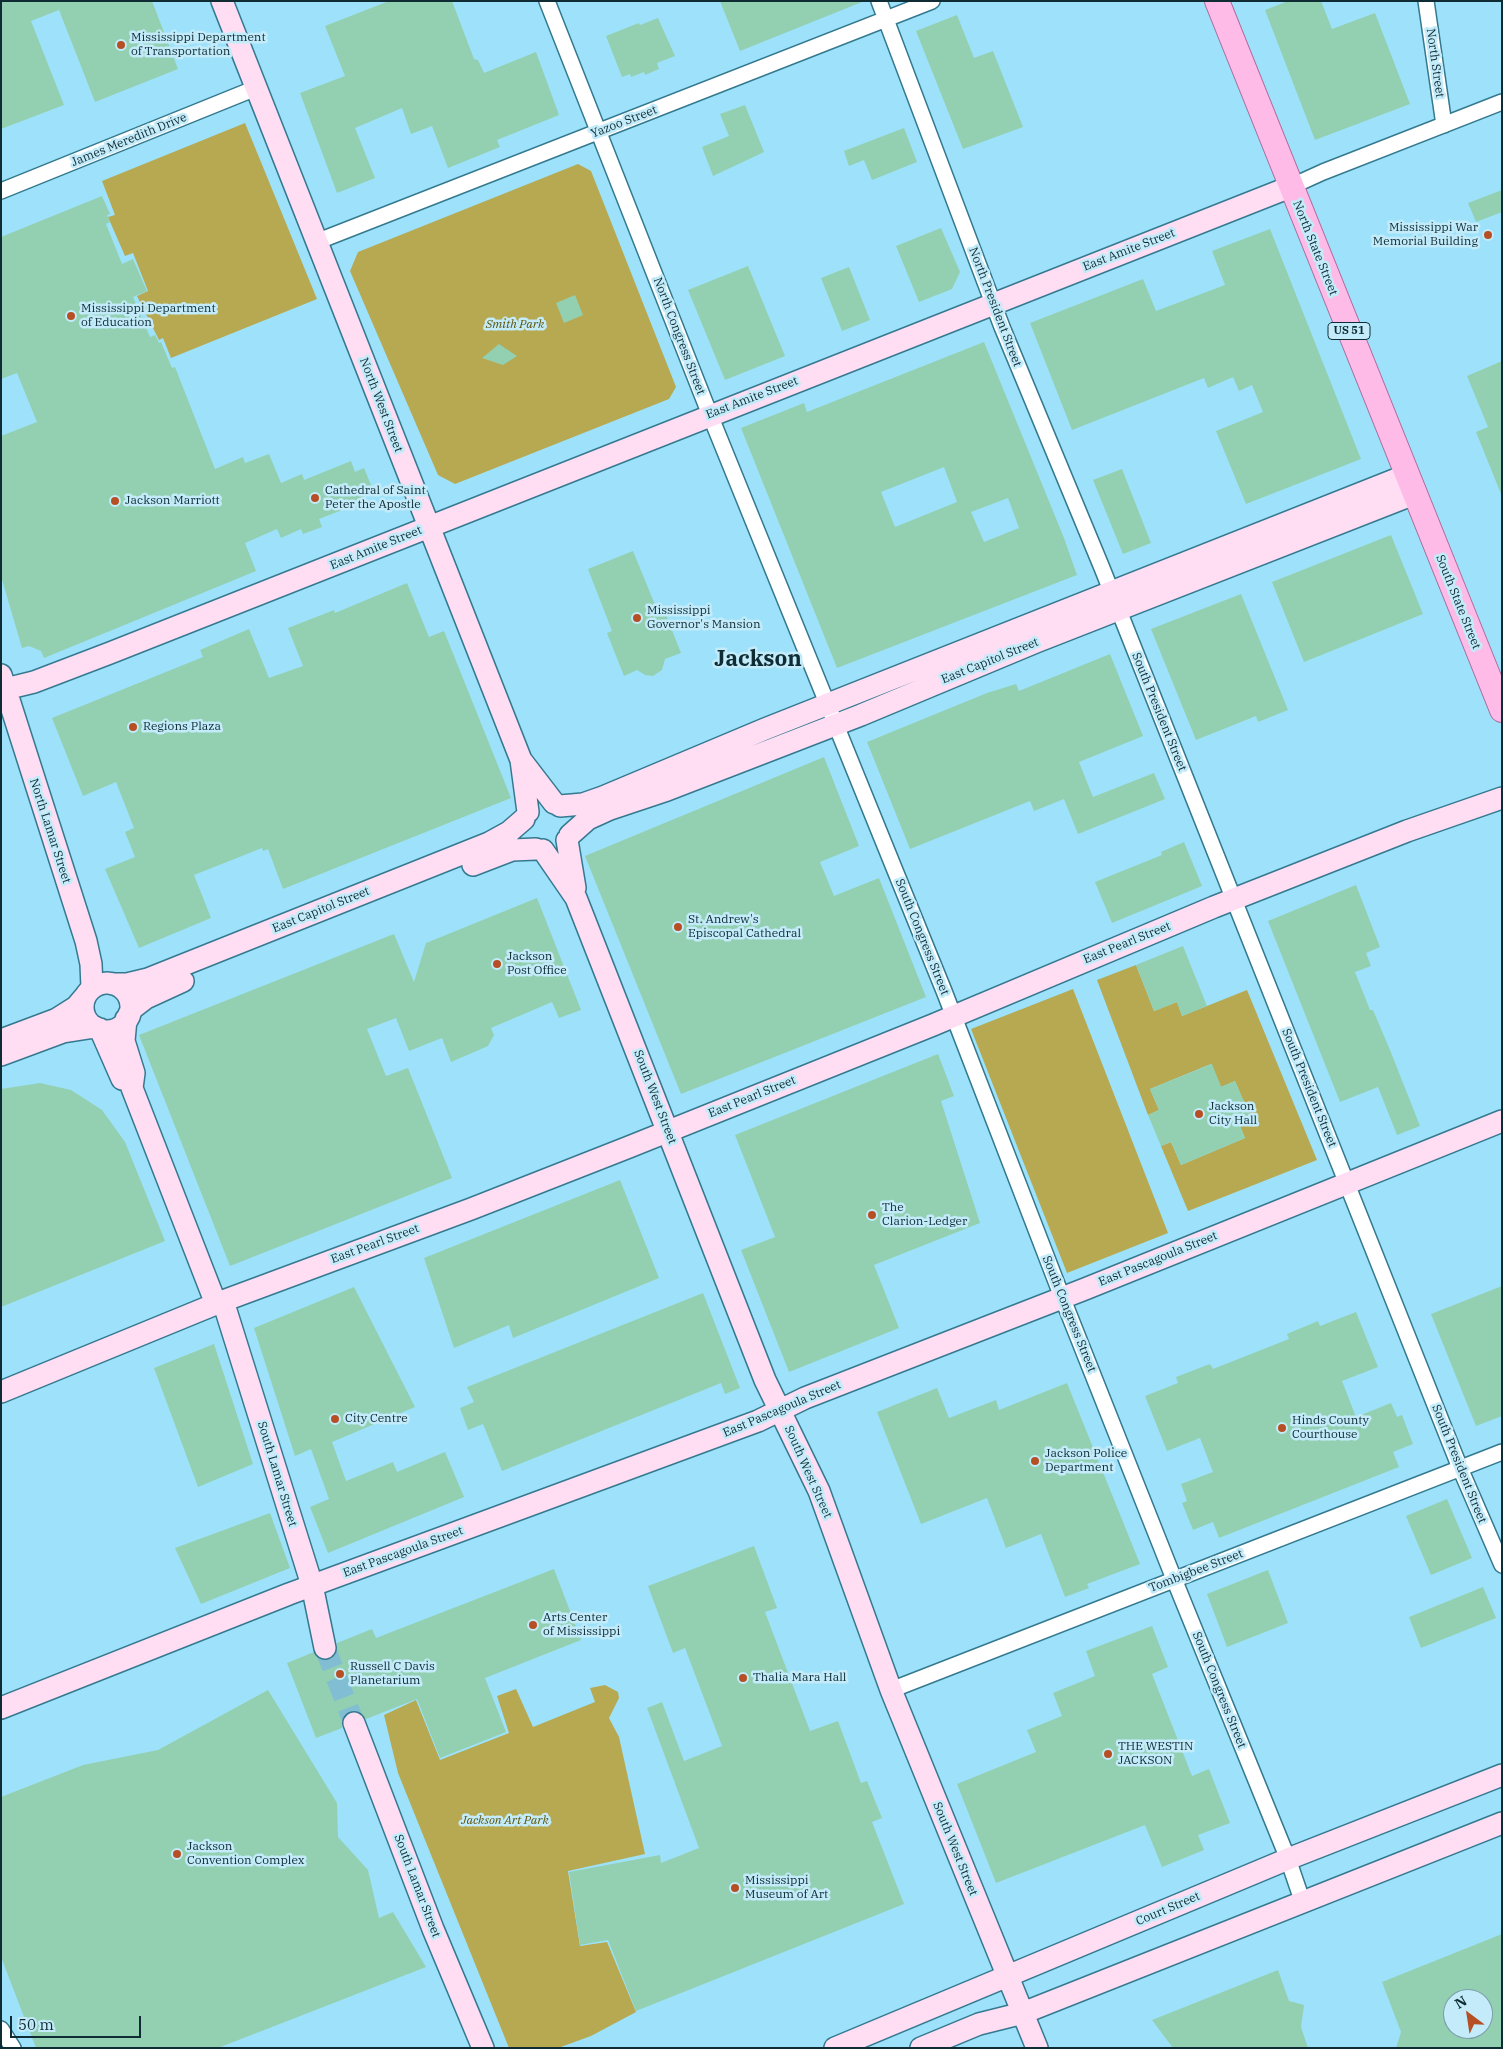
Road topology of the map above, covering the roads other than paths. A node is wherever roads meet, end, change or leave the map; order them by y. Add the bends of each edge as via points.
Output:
1 (222, 1) edge
2 (547, 1) edge
3 (879, 1) edge
4 (932, 1) edge
5 (1217, 1) edge
6 (1426, 1) edge
7 (886, 20) junction
8 (256, 88) junction
9 (1502, 102) edge
10 (1444, 124) junction
11 (599, 131) junction
12 (1290, 187) junction
13 (1, 191) edge
14 (316, 242) junction
15 (993, 304) junction
16 (710, 415) junction
17 (1410, 485) junction
18 (429, 527) junction
19 (1115, 602) junction
20 (3, 685) edge
21 (827, 704) junction
22 (1502, 710) edge
23 (836, 725) junction
24 (521, 760) junction
25 (1502, 798) edge
26 (557, 805) junction
27 (526, 816) junction
28 (568, 837) junction
29 (540, 850) junction
30 (576, 898) junction
31 (1234, 900) junction
32 (113, 984) junction
33 (89, 991) junction
34 (954, 1016) junction
35 (128, 1017) junction
36 (97, 1028) junction
37 (1, 1040) edge
38 (1, 1055) edge
39 (132, 1088) junction
40 (1502, 1121) edge
41 (668, 1131) junction
42 (1347, 1183) junction
43 (1062, 1297) junction
44 (219, 1302) junction
45 (1, 1392) edge
46 (780, 1410) junction
47 (1502, 1452) edge
48 (1460, 1468) junction
49 (1502, 1565) edge
50 (1174, 1579) junction
51 (312, 1585) junction
52 (325, 1648) tunnel mouth
53 (891, 1690) junction
54 (1, 1708) edge
55 (354, 1723) tunnel mouth
56 (1502, 1775) edge
57 (1502, 1823) edge
58 (1288, 1859) junction
59 (1303, 1902) junction
60 (1007, 1976) junction
61 (1023, 2013) junction
62 (1, 2029) edge
63 (13, 2048) edge
64 (483, 2048) edge
65 (835, 2048) edge
66 (921, 2048) edge
67 (1037, 2048) edge

1 - 8 main road, North West Street
2 - 11 street, North Congress Street
3 - 7 street, North President Street
4 - 7 street, Yazoo Street
5 - 12 main road, North State Street / US 51
6 - 10 street, North Street
7 - 11 street, Yazoo Street
7 - 15 street, North President Street
8 - 13 street, James Meredith Drive
8 - 14 main road, North West Street
9 - 10 street, East Amite Street
10 - 12 street, East Amite Street
11 - 14 street, Yazoo Street
11 - 16 street, North Congress Street
12 - 15 main road, East Amite Street
12 - 17 main road, North State Street / US 51
14 - 18 main road, North West Street
15 - 16 main road, East Amite Street
15 - 19 street, North President Street
16 - 18 main road, East Amite Street
16 - 21 street, North Congress Street
17 - 19 main road, East Capitol Street
17 - 22 main road, South State Street / US 51
18 - 20 main road, East Amite Street via 94,660 34,682
18 - 24 main road, North West Street
19 - 21 main road, East Capitol Street
19 - 23 main road, East Capitol Street
19 - 31 street, South President Street
20 - 33 main road, North Lamar Street via 86,941 91,964
21 - 23 street, North Congress Street
21 - 26 main road, East Capitol Street via 603,797 583,804
23 - 28 main road, East Capitol Street via 597,814
23 - 34 street, South Congress Street
24 - 26 main road
24 - 27 main road, North West Street
25 - 31 main road, East Pearl Street via 1407,831
26 - 27 main road via 539,804
26 - 28 main road via 570,818
27 - 29 main road via 525,836
27 - 32 main road, East Capitol Street via 509,832 477,848 148,979
28 - 29 main road via 560,847
28 - 30 main road, South West Street
29 - 30 main road, South West Street
29 - 35 main road, East Capitol Street via 512,850 495,856 164,988 141,1001
30 - 41 main road, South West Street
31 - 34 main road, East Pearl Street
31 - 42 street, South President Street
32 - 33 main road via 98,984
32 - 35 main road via 129,998
33 - 36 main road via 84,1015
33 - 37 main road via 76,1007 57,1019
34 - 41 main road, East Pearl Street
34 - 43 street, South Congress Street
35 - 36 main road via 111,1030
35 - 39 main road, South Lamar Street via 124,1041 134,1073
36 - 38 main road via 68,1031
36 - 39 main road, South Lamar Street via 121,1078
39 - 44 main road, South Lamar Street
40 - 42 main road, East Pascagoula Street
41 - 44 main road, East Pearl Street via 471,1209
41 - 46 main road, South West Street via 765,1380
42 - 43 main road, East Pascagoula Street
42 - 48 street, South President Street
43 - 46 main road, East Pascagoula Street
43 - 50 street, South Congress Street
44 - 45 main road, East Pearl Street
44 - 51 main road, South Lamar Street
46 - 51 main road, East Pascagoula Street via 758,1421
46 - 53 main road, South West Street via 818,1491
47 - 48 street, Tombigbee Street
48 - 49 street, South President Street
48 - 50 street, Tombigbee Street
50 - 53 street, Tombigbee Street
50 - 58 street, South Congress Street
51 - 52 main road, South Lamar Street
51 - 54 main road, East Pascagoula Street
53 - 60 main road, South West Street
55 - 64 main road, South Lamar Street via 433,1929
56 - 58 main road, Court Street
57 - 59 main road
58 - 59 street, South Congress Street
58 - 60 main road, Court Street
59 - 61 main road
60 - 61 main road, South West Street
60 - 65 main road, Court Street
61 - 66 main road via 979,2024
61 - 67 main road, South West Street
62 - 63 street

